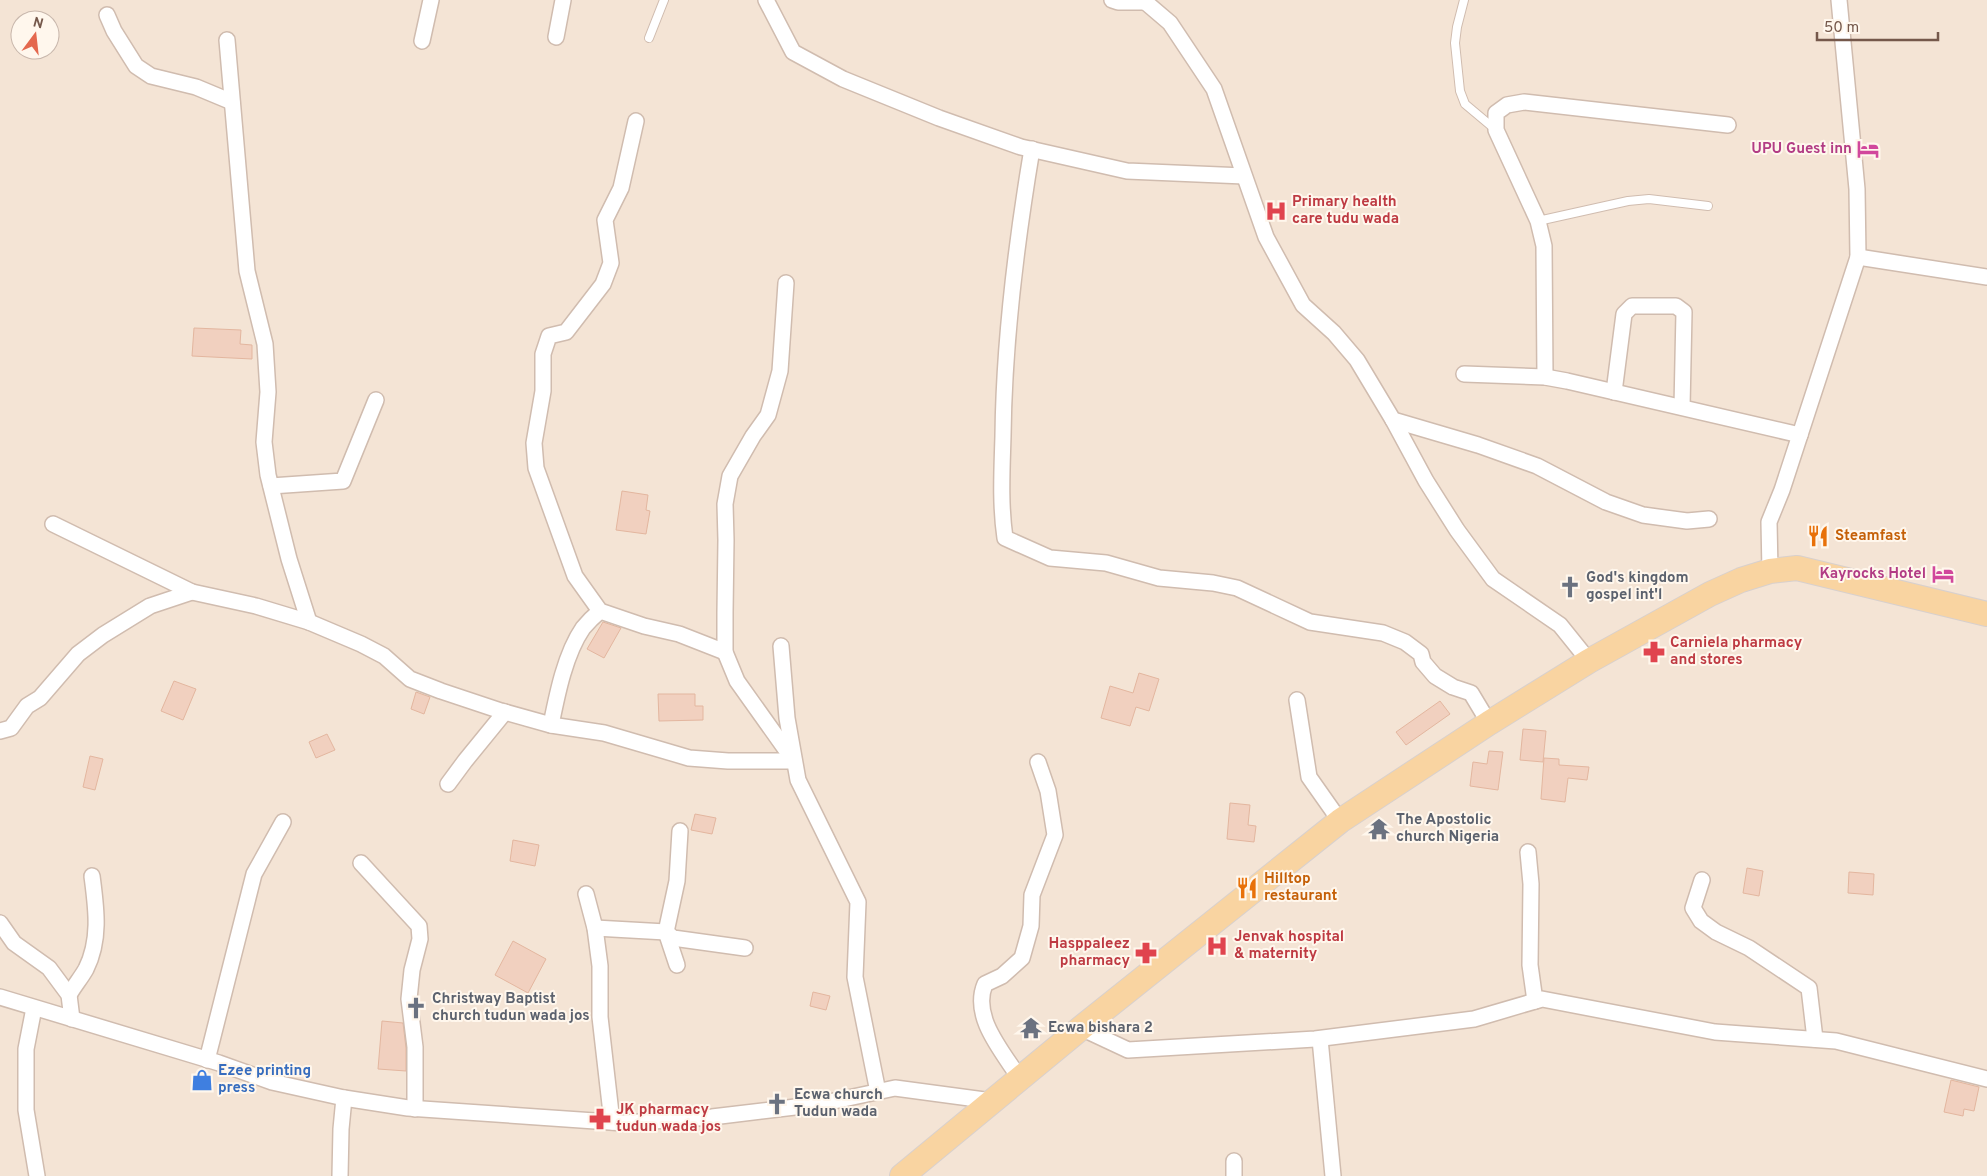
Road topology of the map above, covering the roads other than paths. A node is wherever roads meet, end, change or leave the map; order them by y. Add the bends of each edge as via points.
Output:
1 (431, 0) edge
2 (563, 0) edge
3 (664, 0) edge
4 (766, 0) edge
5 (1112, 0) edge
6 (1464, 0) edge
7 (1839, 0) edge
8 (1144, 1) edge
9 (107, 15) dead end
10 (556, 37) dead end
11 (649, 38) dead end
12 (227, 40) dead end
13 (422, 41) dead end
14 (232, 102) junction
15 (636, 121) dead end
16 (1728, 125) dead end
17 (1496, 130) junction
18 (1032, 149) junction
19 (1244, 176) junction
20 (1708, 206) dead end
21 (1538, 221) junction
22 (1858, 257) junction
23 (1987, 277) edge
24 (786, 283) dead end
25 (1464, 374) dead end
26 (1545, 377) junction
27 (1614, 392) junction
28 (376, 400) dead end
29 (1682, 407) junction
30 (1393, 420) junction
31 (1800, 435) junction
32 (271, 486) junction
33 (1709, 519) dead end
34 (53, 524) dead end
35 (1770, 572) junction
36 (192, 592) junction
37 (600, 611) junction
38 (1987, 614) edge
39 (309, 622) junction
40 (781, 646) dead end
41 (726, 652) junction
42 (1589, 661) junction
43 (1297, 700) dead end
44 (505, 712) junction
45 (1490, 723) junction
46 (551, 725) junction
47 (0, 731) edge
48 (794, 761) junction
49 (1038, 762) dead end
50 (448, 784) dead end
51 (1340, 821) junction
52 (283, 822) dead end
53 (680, 831) dead end
54 (1528, 852) dead end
55 (362, 863) dead end
56 (92, 876) dead end
57 (1702, 880) dead end
58 (586, 894) dead end
59 (0, 923) edge
60 (595, 928) junction
61 (666, 932) junction
62 (744, 948) dead end
63 (677, 965) dead end
64 (68, 995) junction
65 (0, 998) edge
66 (1535, 1001) junction
67 (34, 1008) junction
68 (72, 1019) junction
69 (1081, 1028) junction
70 (1320, 1039) junction
71 (1815, 1039) junction
72 (207, 1060) junction
73 (1020, 1078) junction
74 (1987, 1079) edge
75 (878, 1092) junction
76 (344, 1098) junction
77 (992, 1101) junction
78 (415, 1108) junction
79 (612, 1122) junction
80 (37, 1176) edge
81 (340, 1176) edge
82 (902, 1176) edge
83 (1333, 1176) edge

1 - 13 street
2 - 10 street
3 - 11 lane
4 - 18 street via 793,52 843,78 939,118
5 - 8 street
6 - 17 lane via 1455,43 1460,91 1465,104
7 - 22 street via 1857,189
8 - 19 street via 1170,23 1214,89
9 - 14 street via 136,66 151,76 196,87
12 - 14 street
14 - 32 street via 247,271 265,344 268,392 264,442
15 - 37 street via 621,188 605,220 611,263 603,284 566,332 549,336 543,354 543,392 534,443 536,468 575,576
16 - 17 street via 1524,102 1507,105 1496,113
17 - 21 street
18 - 19 street via 1127,170
18 - 45 street via 1014,271 1004,382 1001,512 1005,538 1050,558 1106,563 1159,578 1237,588 1310,622 1383,633 1405,642 1420,654 1436,676 1471,693
19 - 30 street via 1266,237 1303,305 1334,333 1357,360
20 - 21 lane via 1649,199
21 - 26 street via 1544,246
22 - 23 street
22 - 31 street
24 - 41 street via 780,371 768,415 730,476 725,504
25 - 26 street
26 - 27 street
27 - 29 street
27 - 29 street via 1624,314 1632,306 1676,306 1684,312
28 - 32 street via 343,481
29 - 31 street
30 - 33 street via 1537,466 1606,502 1643,515 1687,521
30 - 42 street via 1426,482 1493,579 1560,625
31 - 35 street via 1770,522
32 - 39 street
34 - 36 street
35 - 38 main road via 1797,568 1809,570
35 - 42 main road via 1710,594
36 - 39 street
36 - 47 street via 150,606 104,635 78,654 40,698 27,706 11,728
37 - 41 street via 679,634
37 - 46 street via 583,628 573,647 558,690
39 - 44 street via 384,656 410,679
40 - 48 street
41 - 48 street via 737,681
42 - 45 main road
43 - 51 street via 1309,777
44 - 46 street
44 - 50 street
45 - 51 main road
46 - 48 street via 604,733 689,758
48 - 75 street via 798,780 858,902 855,978
49 - 73 street via 1048,791 1055,835 1032,895 1031,926 1022,958 1002,976 985,984 981,994 986,1025
51 - 69 main road
52 - 72 street via 254,874
53 - 61 street via 677,881
54 - 66 street via 1530,965
55 - 78 street via 419,926 420,939 409,999 415,1047
56 - 64 street via 97,920 93,948 86,968
57 - 71 street via 1693,908 1701,921 1809,988
58 - 60 street
59 - 64 street via 14,943 49,968
60 - 61 street
60 - 79 street via 600,966 600,1017
61 - 62 street via 673,938
61 - 63 street
64 - 68 street
65 - 67 street
66 - 70 street via 1474,1019
66 - 71 street via 1542,999 1715,1032
67 - 68 street
67 - 80 street via 26,1049 26,1110
68 - 72 street
69 - 70 street via 1128,1050
69 - 73 main road
70 - 83 street
71 - 74 street via 1836,1041
72 - 76 street via 272,1082
73 - 77 main road
75 - 77 street via 895,1088
75 - 79 street via 820,1104 712,1117
76 - 78 street
76 - 81 street
77 - 82 main road
78 - 79 street

